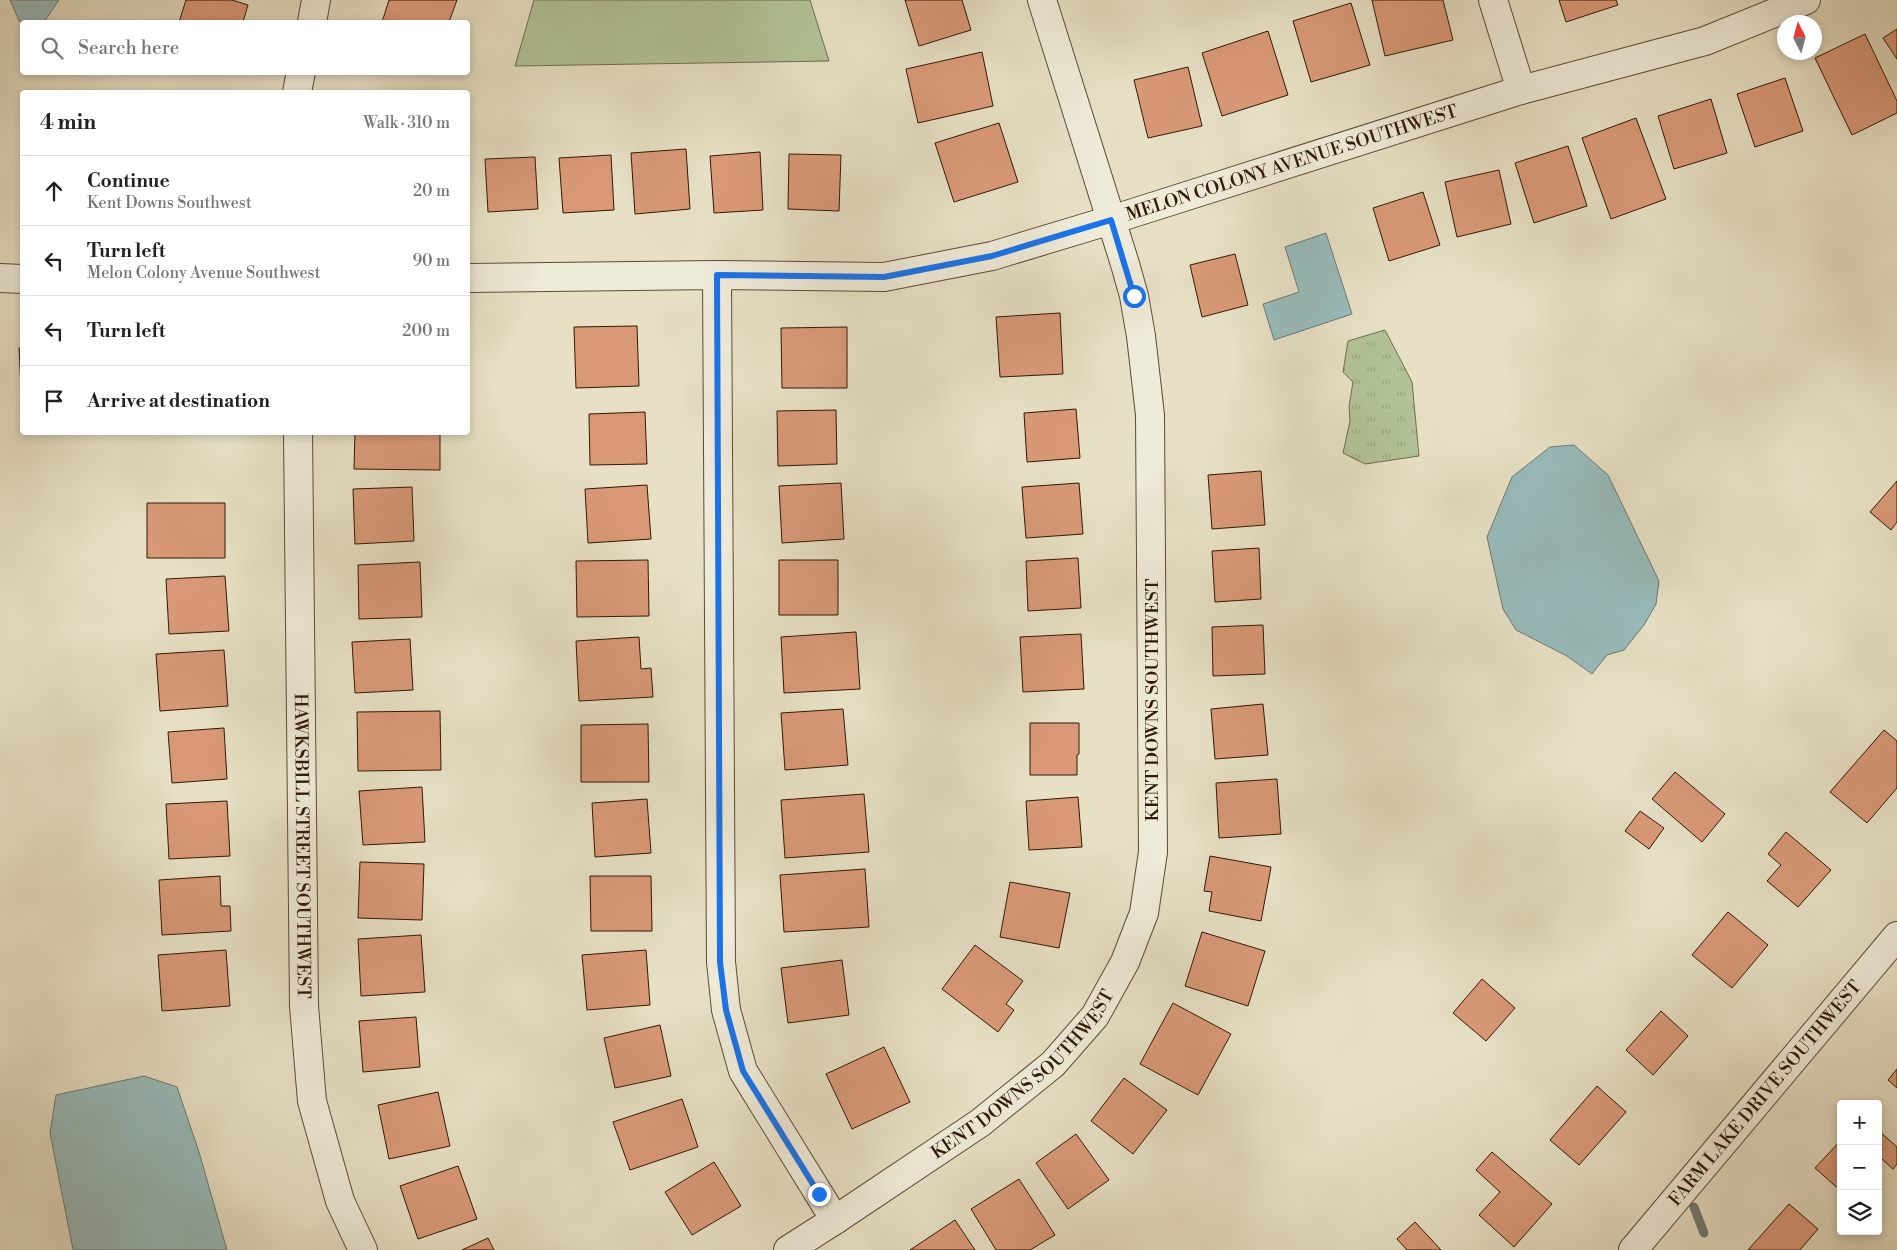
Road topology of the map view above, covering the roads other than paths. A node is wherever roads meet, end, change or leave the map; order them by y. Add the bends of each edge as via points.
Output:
1 (316, 0) edge
2 (1042, 0) edge
3 (1493, 0) edge
4 (1806, 0) edge
5 (312, 20) edge
6 (300, 75) edge
7 (297, 90) edge
8 (1521, 90) junction
9 (1111, 220) junction
10 (717, 275) junction
11 (0, 278) edge
12 (20, 278) edge
13 (470, 278) edge
14 (298, 435) edge
15 (1897, 936) edge
16 (835, 1220) junction
17 (363, 1250) edge
18 (788, 1250) edge
19 (1634, 1250) edge

1 - 5 street
2 - 9 street, KENT DOWNS SOUTHWEST
3 - 8 street
4 - 8 street, MELON COLONY AVENUE SOUTHWEST via 1705,40
6 - 7 street
8 - 9 street, MELON COLONY AVENUE SOUTHWEST
9 - 10 street, MELON COLONY AVENUE SOUTHWEST via 992,256 884,277
9 - 16 street, KENT DOWNS SOUTHWEST via 1134,296 1142,336 1150,415 1153,852 1144,913 1125,962 1095,1016 1053,1064 980,1123
10 - 13 street, MELON COLONY AVENUE SOUTHWEST
10 - 16 street via 720,962 726,1010 743,1071
11 - 12 street
14 - 17 street, HAWKSBILL STREET SOUTHWEST via 304,1006 312,1101 340,1201
15 - 19 street, FARM LAKE DRIVE SOUTHWEST
16 - 18 street, KENT DOWNS SOUTHWEST

